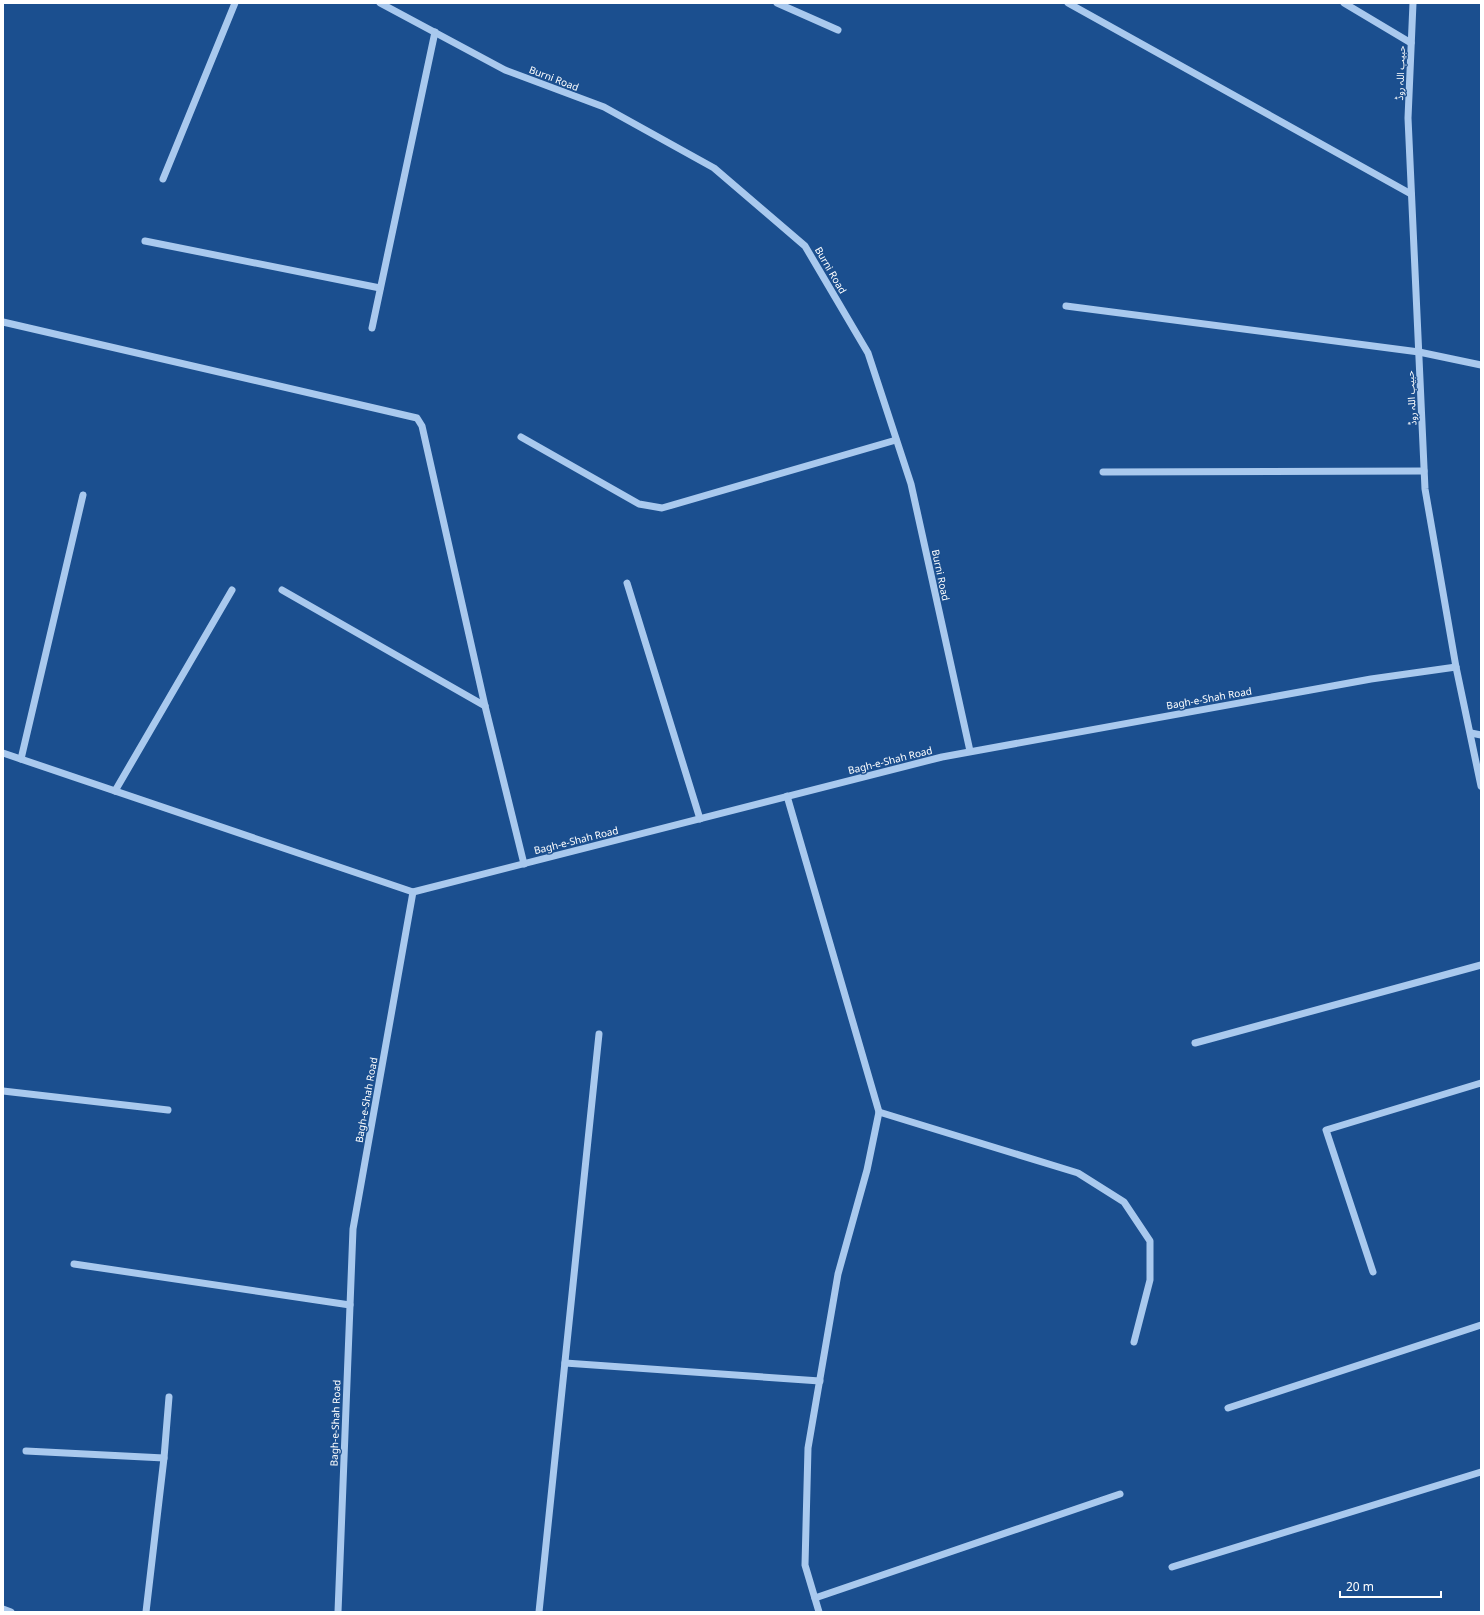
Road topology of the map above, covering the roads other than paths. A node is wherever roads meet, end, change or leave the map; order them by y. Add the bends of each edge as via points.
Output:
1 (234, 3) edge
2 (380, 3) edge
3 (777, 3) edge
4 (1068, 3) edge
5 (1344, 3) edge
6 (1413, 3) edge
7 (838, 30) dead end
8 (435, 32) junction
9 (1411, 43) junction
10 (163, 179) dead end
11 (1411, 194) junction
12 (145, 241) dead end
13 (380, 288) junction
14 (1066, 306) dead end
15 (3, 322) edge
16 (372, 328) dead end
17 (1419, 352) junction
18 (1481, 366) edge
19 (521, 437) dead end
20 (896, 440) junction
21 (1424, 470) junction
22 (1103, 472) dead end
23 (83, 495) dead end
24 (627, 583) dead end
25 (232, 590) dead end
26 (282, 590) dead end
27 (1456, 667) junction
28 (485, 706) junction
29 (1471, 734) junction
30 (1481, 735) edge
31 (970, 751) junction
32 (3, 753) edge
33 (21, 759) junction
34 (1481, 786) edge
35 (115, 791) junction
36 (787, 796) junction
37 (700, 819) junction
38 (524, 864) junction
39 (413, 892) junction
40 (1481, 965) edge
41 (600, 1034) dead end
42 (1195, 1044) dead end
43 (1481, 1083) edge
44 (3, 1091) edge
45 (168, 1110) dead end
46 (879, 1112) junction
47 (74, 1264) dead end
48 (1373, 1272) dead end
49 (350, 1305) junction
50 (1481, 1326) edge
51 (1134, 1342) dead end
52 (565, 1363) junction
53 (820, 1382) junction
54 (169, 1397) dead end
55 (1228, 1408) dead end
56 (26, 1451) dead end
57 (164, 1458) junction
58 (1481, 1472) edge
59 (1120, 1494) dead end
60 (1172, 1567) dead end
61 (815, 1598) junction
62 (3, 1609) edge
63 (11, 1612) edge
64 (146, 1612) edge
65 (338, 1612) edge
66 (540, 1612) edge
67 (820, 1612) edge

1 - 10 street
2 - 8 street, Burni Road
3 - 7 street
4 - 11 street
5 - 9 street
6 - 9 street, حبیب اللہ روڈ
8 - 13 street
8 - 20 street, Burni Road via 505,70 604,107 714,168 805,246 868,353
9 - 11 street, حبیب اللہ روڈ via 1408,118
11 - 17 street, حبیب اللہ روڈ
12 - 13 street
13 - 16 street
14 - 17 street
15 - 28 street via 417,418 422,426
17 - 18 street
17 - 21 street, حبیب اللہ روڈ
19 - 20 street via 639,504 662,508
20 - 31 street, Burni Road via 911,484
21 - 22 street
21 - 27 street, حبیب اللہ روڈ via 1425,489
23 - 33 street
24 - 37 street
25 - 35 street
26 - 28 street
27 - 29 street, حبیب اللہ روڈ
27 - 31 street, Bagh-e-Shah Road via 1371,679
28 - 38 street
29 - 30 street
29 - 34 street, حبیب اللہ روڈ
31 - 36 street, Bagh-e-Shah Road
32 - 33 street
33 - 35 street
35 - 39 street
36 - 37 street, Bagh-e-Shah Road
36 - 46 street
37 - 38 street, Bagh-e-Shah Road
38 - 39 street, Bagh-e-Shah Road
39 - 49 street, Bagh-e-Shah Road via 353,1229
40 - 42 street
41 - 52 street
43 - 48 street via 1326,1130
44 - 45 street
46 - 51 street via 1078,1173 1124,1202 1150,1241 1150,1280
46 - 53 street via 867,1170 838,1274
47 - 49 street
49 - 65 street, Bagh-e-Shah Road
50 - 55 street
52 - 53 street
52 - 66 street
53 - 61 street via 808,1448 805,1565
54 - 57 street
56 - 57 street
57 - 64 street
58 - 60 street
59 - 61 street
61 - 67 street
62 - 63 street

